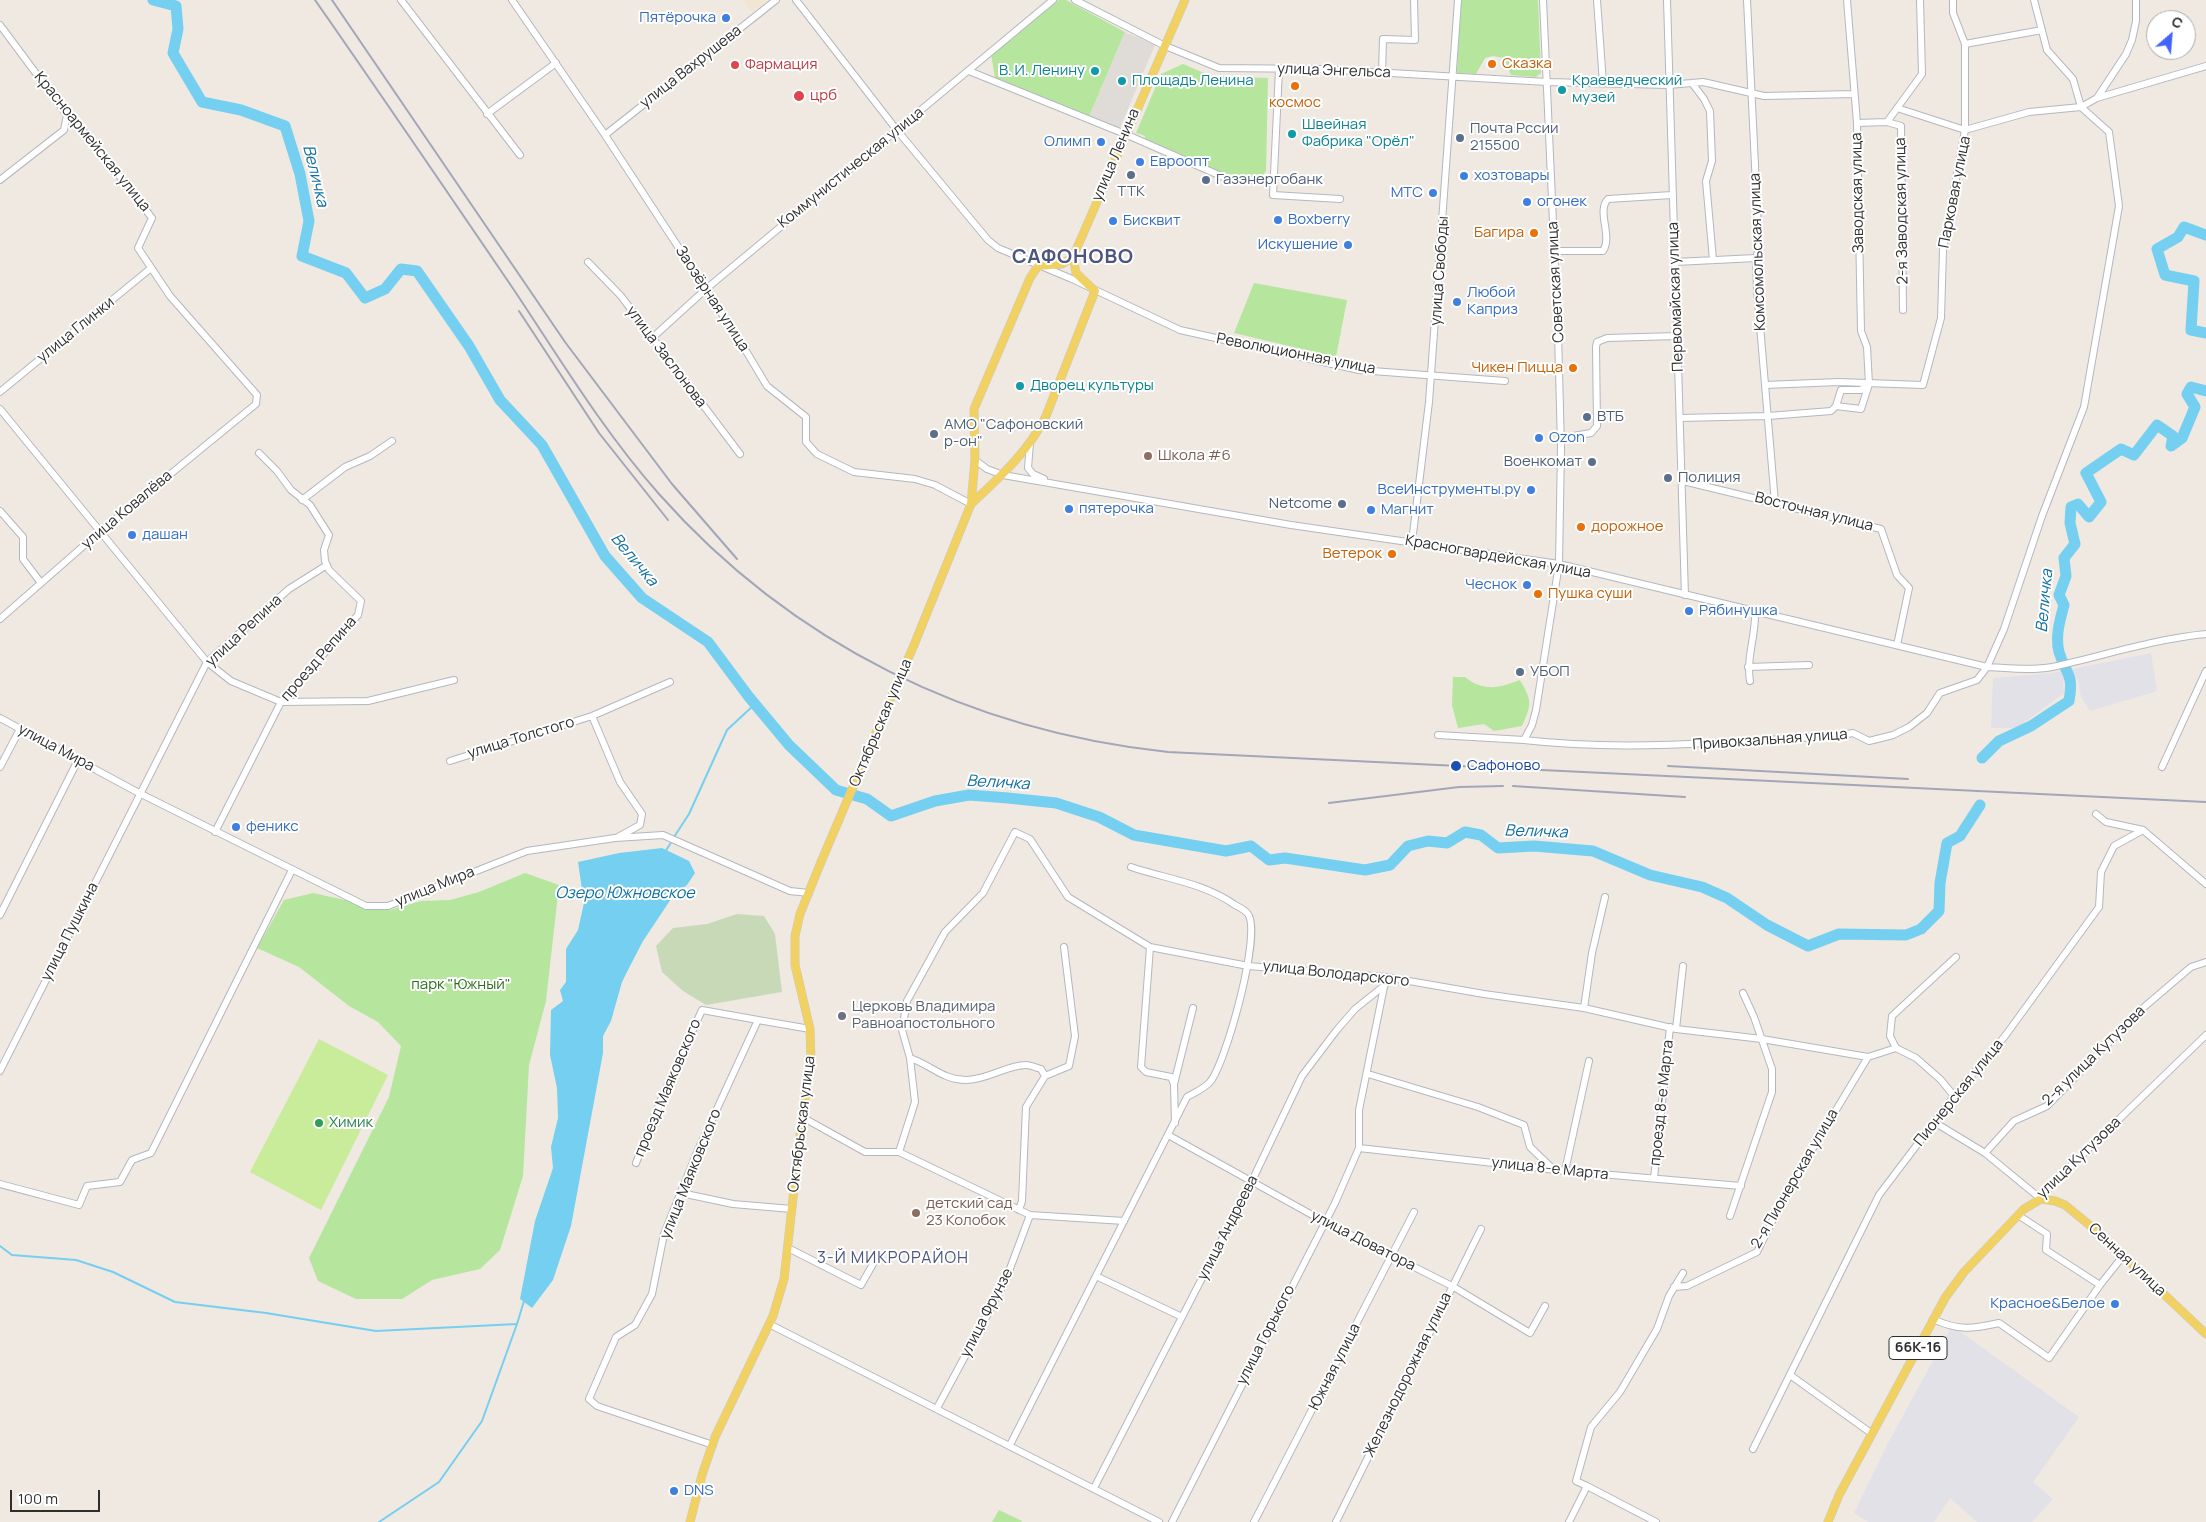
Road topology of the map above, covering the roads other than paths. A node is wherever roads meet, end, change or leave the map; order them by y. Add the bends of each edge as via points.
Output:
1 (401, 0) edge
2 (512, 0) edge
3 (776, 0) edge
4 (796, 0) edge
5 (1053, 0) edge
6 (1075, 0) edge
7 (1185, 0) edge
8 (1414, 0) edge
9 (1458, 0) edge
10 (1543, 0) edge
11 (1597, 0) edge
12 (1667, 0) edge
13 (1747, 0) edge
14 (1847, 0) edge
15 (1920, 0) edge
16 (1953, 0) edge
17 (2034, 0) edge
18 (2136, 0) edge
19 (0, 25) edge
20 (2042, 30) junction
21 (1965, 44) junction
22 (1163, 45) junction
23 (556, 63) junction
24 (2206, 66) edge
25 (1279, 69) junction
26 (969, 71) junction
27 (1382, 72) junction
28 (1454, 76) junction
29 (1547, 82) junction
30 (1603, 83) junction
31 (1692, 83) junction
32 (1669, 85) junction
33 (1752, 92) junction
34 (1853, 94) junction
35 (2096, 98) junction
36 (2081, 107) junction
37 (1897, 108) junction
38 (487, 114) junction
39 (67, 115) junction
40 (1887, 122) junction
41 (1857, 123) junction
42 (896, 129) junction
43 (1965, 130) junction
44 (1125, 134) junction
45 (605, 135) junction
46 (520, 155) dead end
47 (0, 180) edge
48 (1273, 181) junction
49 (1672, 195) junction
50 (1340, 199) dead end
51 (1554, 251) junction
52 (1072, 257) junction
53 (1756, 258) junction
54 (1713, 260) junction
55 (588, 262) dead end
56 (1674, 262) junction
57 (1038, 266) junction
58 (151, 268) junction
59 (706, 289) junction
60 (1095, 291) junction
61 (1903, 310) dead end
62 (1677, 336) junction
63 (651, 339) junction
64 (1431, 377) junction
65 (1505, 381) dead end
66 (1869, 384) junction
67 (1765, 386) junction
68 (0, 392) edge
69 (256, 404) joint
70 (1836, 406) junction
71 (0, 409) edge
72 (1768, 416) junction
73 (1680, 418) junction
74 (1561, 438) junction
75 (392, 441) dead end
76 (1030, 443) junction
77 (259, 453) dead end
78 (740, 454) dead end
79 (974, 460) junction
80 (1003, 475) junction
81 (1683, 480) junction
82 (1052, 483) junction
83 (302, 500) junction
84 (1775, 503) junction
85 (971, 504) junction
86 (0, 511) edge
87 (100, 532) junction
88 (1412, 542) junction
89 (1559, 564) junction
90 (327, 565) junction
91 (41, 583) junction
92 (1685, 595) junction
93 (1755, 612) junction
94 (0, 619) edge
95 (2206, 634) edge
96 (1897, 646) junction
97 (206, 662) junction
98 (1809, 665) dead end
99 (1748, 667) junction
100 (1987, 667) junction
101 (2206, 671) edge
102 (454, 680) dead end
103 (1750, 681) dead end
104 (670, 682) dead end
105 (281, 702) junction
106 (592, 716) junction
107 (0, 718) edge
108 (20, 729) junction
109 (1438, 734) dead end
110 (1524, 740) junction
111 (78, 760) junction
112 (450, 760) dead end
113 (0, 767) edge
114 (2162, 767) dead end
115 (139, 793) junction
116 (2096, 814) dead end
117 (2143, 830) junction
118 (215, 832) junction
119 (615, 838) junction
120 (1132, 868) dead end
121 (292, 870) junction
122 (2206, 884) edge
123 (809, 893) junction
124 (1605, 897) dead end
125 (0, 915) edge
126 (1064, 947) dead end
127 (1150, 947) junction
128 (1956, 957) dead end
129 (2206, 962) edge
130 (1248, 966) junction
131 (1683, 966) dead end
132 (1386, 976) junction
133 (1385, 985) junction
134 (1743, 993) dead end
135 (1193, 1008) dead end
136 (1584, 1008) junction
137 (758, 1020) junction
138 (1673, 1028) junction
139 (810, 1029) junction
140 (2206, 1035) edge
141 (1762, 1039) junction
142 (1896, 1048) junction
143 (1868, 1057) junction
144 (910, 1058) junction
145 (1589, 1061) dead end
146 (0, 1071) edge
147 (1368, 1074) junction
148 (1045, 1076) junction
149 (1174, 1084) junction
150 (1954, 1096) junction
151 (802, 1117) junction
152 (1934, 1122) junction
153 (1175, 1123) junction
154 (1168, 1135) junction
155 (1360, 1148) junction
156 (900, 1152) junction
157 (1985, 1153) junction
158 (636, 1163) dead end
159 (1554, 1170) junction
160 (1565, 1171) junction
161 (1654, 1178) junction
162 (1251, 1183) junction
163 (0, 1184) edge
164 (1740, 1186) junction
165 (681, 1193) junction
166 (2041, 1200) junction
167 (792, 1208) junction
168 (1019, 1210) junction
169 (1414, 1212) dead end
170 (1030, 1215) junction
171 (2018, 1215) junction
172 (1730, 1216) dead end
173 (1124, 1221) junction
174 (1323, 1221) junction
175 (1481, 1229) dead end
176 (788, 1248) junction
177 (1390, 1256) junction
178 (2123, 1256) junction
179 (877, 1257) dead end
180 (1683, 1273) dead end
181 (1096, 1276) junction
182 (2100, 1285) junction
183 (1452, 1286) junction
184 (1674, 1287) junction
185 (1545, 1306) dead end
186 (1182, 1317) junction
187 (1933, 1319) junction
188 (769, 1324) junction
189 (2206, 1334) edge
190 (1790, 1375) junction
191 (937, 1408) junction
192 (1872, 1433) junction
193 (712, 1445) junction
194 (1010, 1445) junction
195 (1753, 1449) dead end
196 (1587, 1486) junction
197 (1094, 1488) junction
198 (690, 1522) edge
199 (1159, 1522) edge
200 (1172, 1522) edge
201 (1254, 1522) edge
202 (1336, 1522) edge
203 (1569, 1522) edge
204 (1656, 1522) edge
205 (1828, 1522) edge

1 - 38 street
2 - 23 street, Заозёрная улица
3 - 45 street, улица Вахрушева
4 - 42 street
5 - 26 street, Коммунистическая улица
6 - 22 street, улица Энгельса
7 - 22 main road, улица Ленина
8 - 27 street via 1414,40 1383,39
9 - 28 street, улица Свободы
10 - 29 street, Советская улица
11 - 30 street
12 - 32 street, Первомайская улица
13 - 33 street, Комсомольская улица
14 - 34 street, Заводская улица
15 - 37 street, 2-я Заводская улица via 1922,74
16 - 21 street via 1953,13
17 - 20 street
18 - 35 street, Парковая улица via 2132,40
19 - 39 street, Красноармейская улица
20 - 21 street
20 - 36 street via 2047,50 2073,79
21 - 43 street
22 - 25 street, улица Энгельса via 1219,68
22 - 44 main road, улица Ленина
23 - 38 street
23 - 45 street, Заозёрная улица
24 - 35 street
25 - 27 street, улица Энгельса
25 - 48 street
26 - 42 street, Коммунистическая улица
26 - 44 street
27 - 28 street, улица Энгельса
28 - 29 street, улица Энгельса
28 - 64 street, улица Свободы
29 - 30 street, улица Энгельса
29 - 51 street, Советская улица
30 - 32 street, улица Энгельса
31 - 32 street, улица Энгельса
31 - 33 street, улица Энгельса via 1703,82
31 - 54 street via 1710,111 1712,161 1706,181
32 - 49 street, Первомайская улица
33 - 34 street, улица Энгельса via 1764,96
33 - 53 street, Комсомольская улица via 1759,248
34 - 41 street, Заводская улица
35 - 36 street, Парковая улица
36 - 43 street, Парковая улица via 2029,112
36 - 100 street via 2109,132 2119,206 2084,407 2042,516 2004,629
37 - 40 street, 2-я Заводская улица
37 - 43 street
38 - 46 street
39 - 47 street via 64,130
39 - 58 street, Красноармейская улица via 89,137 152,218 138,248
40 - 41 street, 2-я Заводская улица
40 - 61 street, 2-я Заводская улица via 1901,126
41 - 66 street, Заводская улица via 1861,331 1867,348
42 - 57 street via 988,240
42 - 59 street, Коммунистическая улица
43 - 66 street, Парковая улица via 1943,250 1941,318 1922,385
44 - 48 street via 1228,179
44 - 52 main road, улица Ленина
45 - 59 street, Заозёрная улица
48 - 50 street via 1273,195
49 - 51 street via 1608,199 1605,205 1607,241 1603,251
49 - 56 street, Первомайская улица
51 - 74 street, Советская улица
52 - 57 main road via 1062,264
52 - 60 main road via 1076,273
53 - 54 street
53 - 67 street, Комсомольская улица
54 - 56 street
55 - 63 street, улица Заслонова via 621,296
56 - 62 street, Первомайская улица
57 - 60 street, Революционная улица
57 - 79 main road, Октябрьская улица via 974,409
58 - 68 street, улица Глинки
58 - 69 street, Красноармейская улица via 170,296 257,395
59 - 63 street, Коммунистическая улица
59 - 85 street, Заозёрная улица via 767,386 806,417 806,442 817,454 854,472 915,479 935,485
60 - 64 street, Революционная улица via 1180,330 1359,370
60 - 76 main road, Октябрьская улица via 1046,416
62 - 73 street, Первомайская улица
62 - 74 street via 1607,338 1598,342 1597,426 1591,433
63 - 78 street, улица Заслонова
64 - 65 street, Революционная улица
64 - 88 street, улица Свободы
66 - 67 street via 1839,382
66 - 70 street via 1861,390 1841,390
66 - 70 street via 1861,408
67 - 72 street, Комсомольская улица
69 - 87 street, улица Ковалёва
70 - 72 street via 1831,412
71 - 87 street
72 - 73 street
72 - 84 street, Комсомольская улица
73 - 81 street, Первомайская улица
74 - 89 street, Советская улица
75 - 83 street via 345,467
76 - 80 main road, Октябрьская улица
76 - 82 street via 1028,468
77 - 83 street
79 - 80 street, Красногвардейская улица
79 - 85 main road, Октябрьская улица
80 - 82 street, Красногвардейская улица
80 - 85 main road, Октябрьская улица
81 - 84 street, Восточная улица
81 - 92 street, Первомайская улица
82 - 88 street, Красногвардейская улица via 1291,525
83 - 90 street via 310,506 329,535 324,550
84 - 96 street, Восточная улица via 1881,529 1897,575 1910,588
85 - 123 main road, Октябрьская улица, bridge
86 - 91 street via 23,537 23,558
87 - 91 street, улица Ковалёва
87 - 97 street
88 - 89 street, Красногвардейская улица
89 - 92 street, Красногвардейская улица
89 - 110 street via 1536,710
90 - 97 street, улица Репина via 289,589
90 - 105 street, проезд Репина via 356,594 361,607 348,628
91 - 94 street, улица Ковалёва
92 - 93 street, Красногвардейская улица
93 - 96 street, Красногвардейская улица
93 - 99 street via 1756,624
95 - 100 street, Красногвардейская улица via 2051,667
96 - 100 street, Красногвардейская улица
97 - 105 street via 230,681
97 - 115 street, улица Репина
98 - 99 street
99 - 103 street
100 - 110 street, Привокзальная улица via 1977,680 1940,693 1926,713 1908,727 1869,741 1853,733 1654,746 1564,745
101 - 114 street
102 - 105 street via 368,701
104 - 106 street, улица Толстого
105 - 118 street, проезд Репина
106 - 112 street, улица Толстого
106 - 119 street, улица Толстого via 620,782 642,814 640,825
107 - 108 street, улица Мира
108 - 111 street, улица Мира
108 - 113 street
109 - 110 street, Привокзальная улица
111 - 115 street, улица Мира
111 - 125 street
115 - 118 street, улица Мира
115 - 146 street, улица Пушкина
116 - 117 street via 2106,822
117 - 122 street
117 - 150 street, Пионерская улица via 2114,846 2101,872 2099,907 2005,1036
118 - 121 street, улица Мира
119 - 121 street, улица Мира via 527,851 388,906 366,906
119 - 123 street, улица Мира via 663,835 790,890
120 - 130 street via 1219,894 1248,914 1253,929
121 - 163 street via 151,1152 132,1160 120,1182 87,1186 79,1205
123 - 139 main road, Октябрьская улица via 794,936 795,965
124 - 136 street
126 - 148 street via 1075,1036 1069,1066
127 - 130 street, улица Володарского
127 - 144 street, улица Володарского via 1068,897 1030,839 1015,832 983,893 945,932 906,1001 902,1030
127 - 149 street via 1141,1067 1146,1072 1171,1077
128 - 142 street via 1892,1016 1890,1036
129 - 157 street, 2-я улица Кутузова via 2191,967 2143,1008 2047,1106 2014,1120
130 - 132 street, улица Володарского
130 - 153 street via 1232,1031 1210,1082 1187,1097
131 - 138 street, проезд 8-е Марта
132 - 133 street
132 - 136 street, улица Володарского
133 - 147 street
133 - 162 street, улица Андреева via 1355,1009 1302,1076
134 - 141 street
135 - 149 street
136 - 138 street, улица Володарского
137 - 139 street
137 - 158 street, проезд Маяковского via 702,1010
137 - 165 street, улица Маяковского
138 - 141 street, улица Володарского
138 - 161 street, проезд 8-е Марта
139 - 151 main road, Октябрьская улица via 811,1061
140 - 166 street, улица Кутузова via 2053,1183
141 - 143 street, улица Володарского
141 - 164 street via 1772,1070 1772,1092
142 - 143 street, улица Володарского
142 - 150 street via 1916,1058
143 - 184 street, 2-я Пионерская улица via 1786,1193 1757,1252 1687,1286
144 - 148 street via 927,1064 939,1075 966,1080 1026,1065 1041,1069
144 - 156 street via 915,1102
145 - 160 street
147 - 155 street via 1359,1110
147 - 159 street via 1478,1107 1524,1125 1530,1147
148 - 168 street via 1026,1107
149 - 153 street
150 - 152 street, Пионерская улица
151 - 156 street via 865,1152
151 - 167 main road, Октябрьская улица
152 - 157 street
152 - 190 street, Пионерская улица via 1879,1195
153 - 154 street
154 - 162 street, улица Доватора
154 - 173 street
155 - 159 street, улица 8-е Марта
155 - 174 street, улица Горького via 1335,1203
156 - 168 street
157 - 166 street
159 - 160 street, улица 8-е Марта
160 - 161 street, улица 8-е Марта
161 - 164 street, улица 8-е Марта
162 - 174 street, улица Доватора
162 - 186 street, улица Андреева
164 - 172 street
165 - 167 street via 733,1204
165 - 193 street, улица Маяковского via 664,1234 652,1294 635,1325 616,1337 589,1398 597,1406
166 - 171 main road, улица Кутузова / 66К-16 via 2033,1202
166 - 178 main road, Сенная улица via 2065,1205
167 - 176 main road, Октябрьская улица
168 - 170 street
169 - 177 street, Южная улица
170 - 173 street
170 - 191 street, улица Фрунзе via 1005,1282
171 - 182 street via 2047,1234 2046,1250
171 - 187 main road, улица Кутузова / 66К-16 via 1964,1272
173 - 181 street
174 - 177 street, улица Доватора
174 - 200 street, улица Горького
175 - 183 street, Железнодорожная улица
176 - 179 street via 861,1285
176 - 188 main road, Октябрьская улица via 784,1279
177 - 183 street, улица Доватора
177 - 201 street, Южная улица
178 - 182 street
178 - 189 main road, Сенная улица
180 - 184 street
181 - 186 street
181 - 194 street
182 - 187 street via 2049,1358 1999,1323 1951,1328
183 - 185 street, улица Доватора via 1530,1333
183 - 202 street, Железнодорожная улица
184 - 196 street via 1657,1329 1620,1392 1591,1427 1576,1481
186 - 197 street, улица Андреева
187 - 192 main road, улица Кутузова / 66К-16
188 - 191 street
188 - 193 main road, Октябрьская улица
190 - 192 street
190 - 195 street, Пионерская улица
191 - 194 street
192 - 205 main road, улица Кутузова / 66К-16
193 - 198 main road, Октябрьская улица
194 - 197 street
196 - 203 street
196 - 204 street
197 - 199 street

